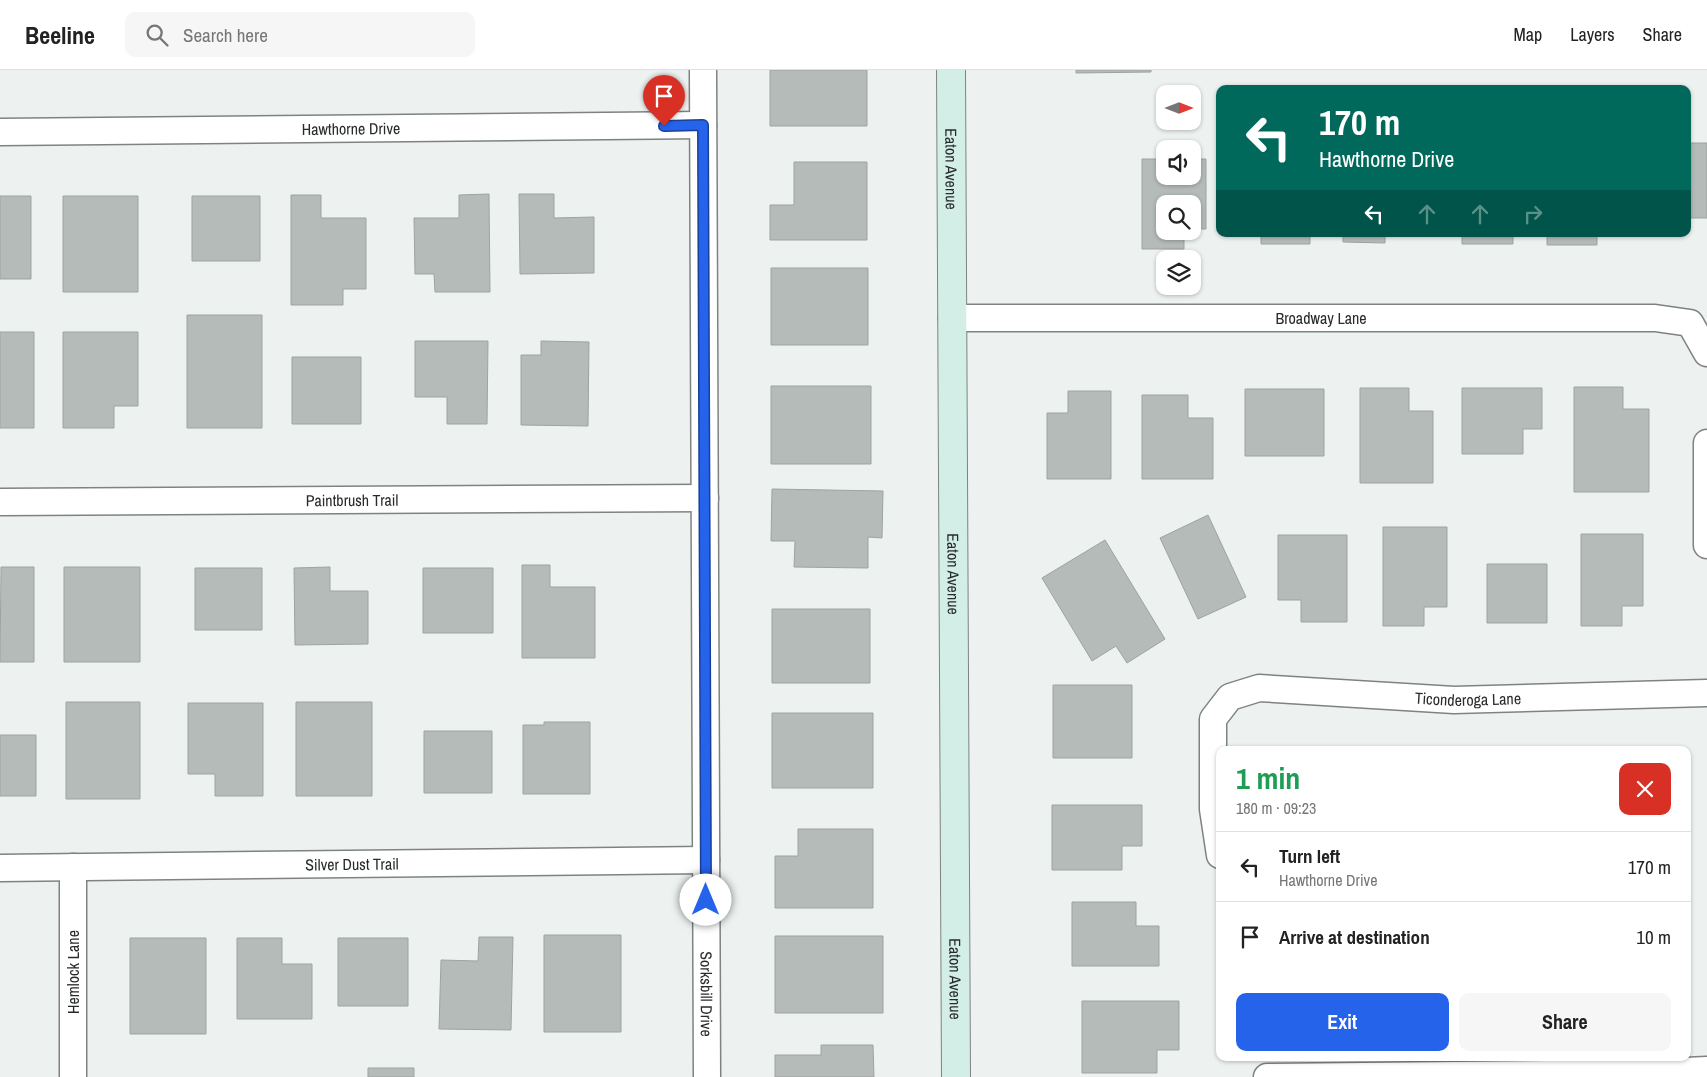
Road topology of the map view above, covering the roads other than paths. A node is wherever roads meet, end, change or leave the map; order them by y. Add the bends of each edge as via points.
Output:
1 (703, 70) edge
2 (950, 70) edge
3 (703, 125) junction
4 (0, 132) edge
5 (952, 318) junction
6 (1707, 353) edge
7 (1707, 442) edge
8 (705, 498) junction
9 (0, 502) edge
10 (1707, 545) edge
11 (1707, 693) edge
12 (1216, 829) edge
13 (706, 860) junction
14 (73, 867) junction
15 (0, 868) edge
16 (1264, 1061) edge
17 (1707, 1070) edge
18 (73, 1077) edge
19 (707, 1077) edge
20 (956, 1077) edge
21 (1267, 1077) edge

1 - 3 street, Sorksbill Drive
2 - 5 street, Eaton Avenue
3 - 4 street, Hawthorne Drive
3 - 8 street, Sorksbill Drive
5 - 6 street, Broadway Lane via 1655,318 1690,323
5 - 20 street, Eaton Avenue
7 - 10 street
8 - 9 street, Paintbrush Trail
8 - 13 street, Sorksbill Drive
11 - 12 street, Ticonderoga Lane via 1454,700 1259,688 1230,697 1213,719
13 - 14 street, Silver Dust Trail
13 - 19 street, Sorksbill Drive
14 - 15 street, Silver Dust Trail
14 - 18 street, Hemlock Lane
16 - 21 street
17 - 21 street

